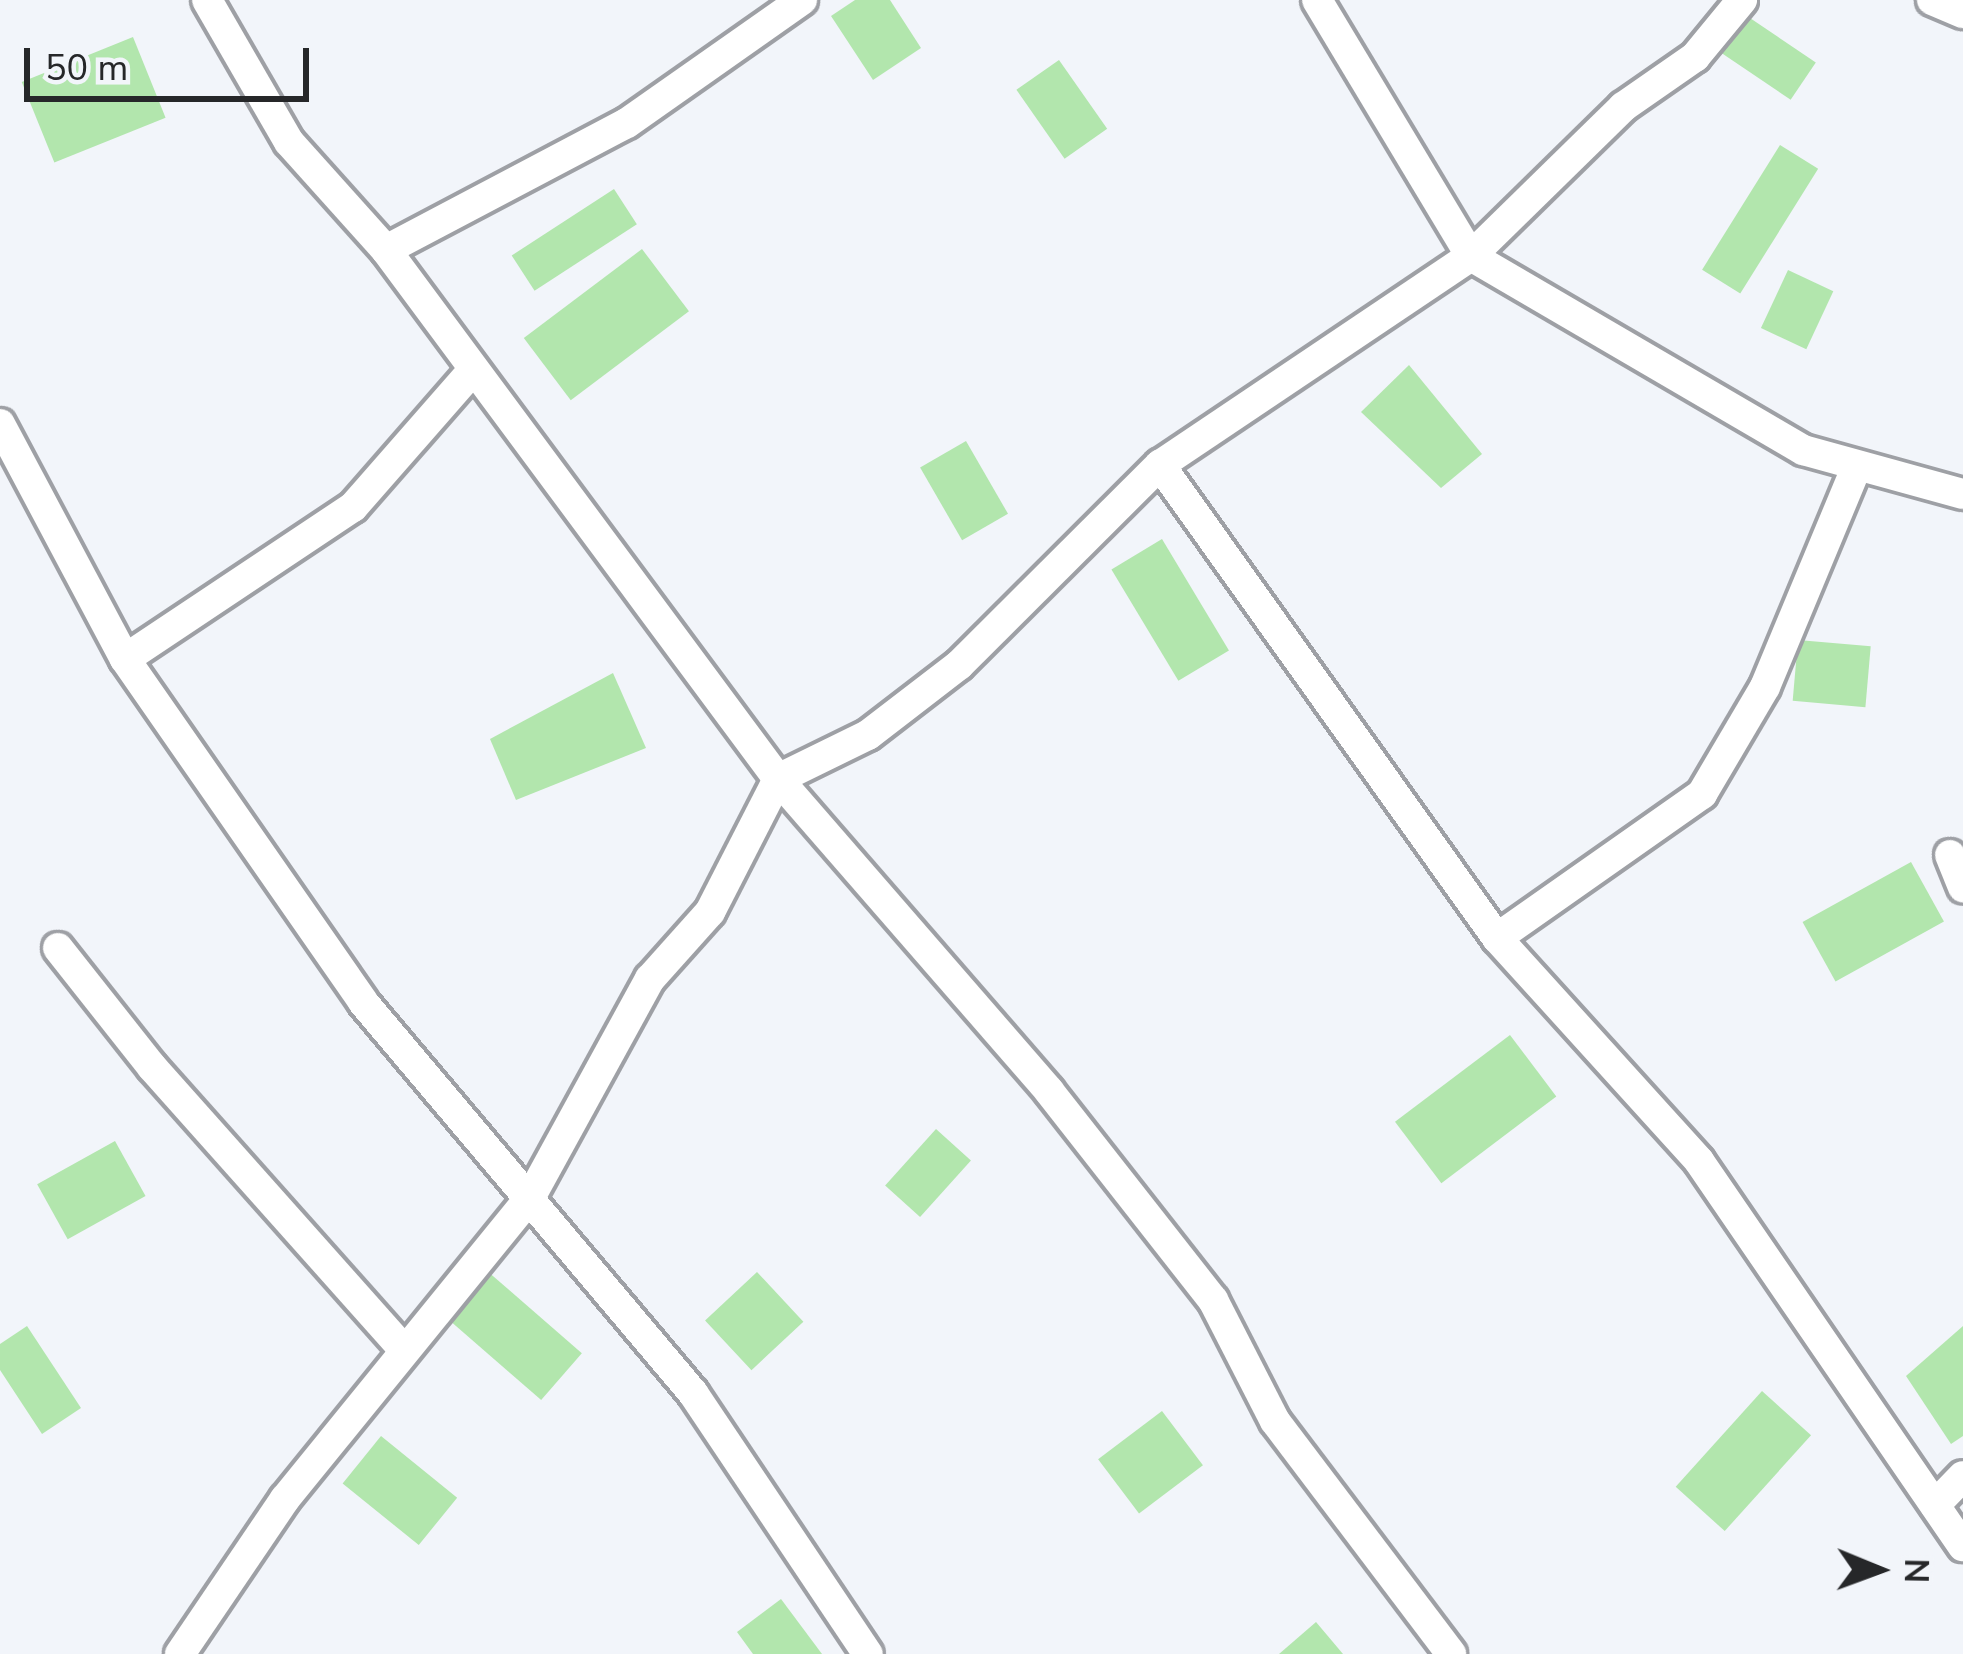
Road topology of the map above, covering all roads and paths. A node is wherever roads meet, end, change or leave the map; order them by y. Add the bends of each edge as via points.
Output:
1 (207, 0) edge
2 (802, 0) edge
3 (1317, 0) edge
4 (1742, 0) edge
5 (1932, 0) edge
6 (1963, 13) edge
7 (386, 250) junction
8 (1471, 256) junction
9 (473, 370) junction
10 (0, 424) edge
11 (1160, 465) junction
12 (1856, 468) junction
13 (1963, 494) edge
14 (125, 659) junction
15 (778, 779) junction
16 (1950, 855) dead end
17 (1963, 888) edge
18 (1497, 938) junction
19 (58, 948) dead end
20 (530, 1198) junction
21 (402, 1348) junction
22 (1963, 1476) edge
23 (1935, 1505) junction
24 (1963, 1546) edge
25 (180, 1654) edge
26 (868, 1654) edge
27 (1451, 1654) edge

1 - 7 street via 290,142
2 - 7 street via 627,123
3 - 8 street
4 - 8 street via 1695,57 1623,107
5 - 6 street
7 - 9 street
8 - 11 street
8 - 12 street via 1803,450
9 - 14 street via 353,507
9 - 15 street via 622,559
10 - 14 street
11 - 15 street via 959,665 868,735
11 - 18 street
12 - 13 street
12 - 18 street via 1765,687 1702,794
14 - 20 street via 363,1002
15 - 20 street via 710,912 650,979
15 - 27 street via 1049,1091 1213,1300 1275,1421
16 - 17 street
18 - 23 street via 1700,1161
19 - 21 street via 152,1067
20 - 21 street
20 - 26 street via 692,1393
21 - 25 street
22 - 23 street
23 - 24 street

